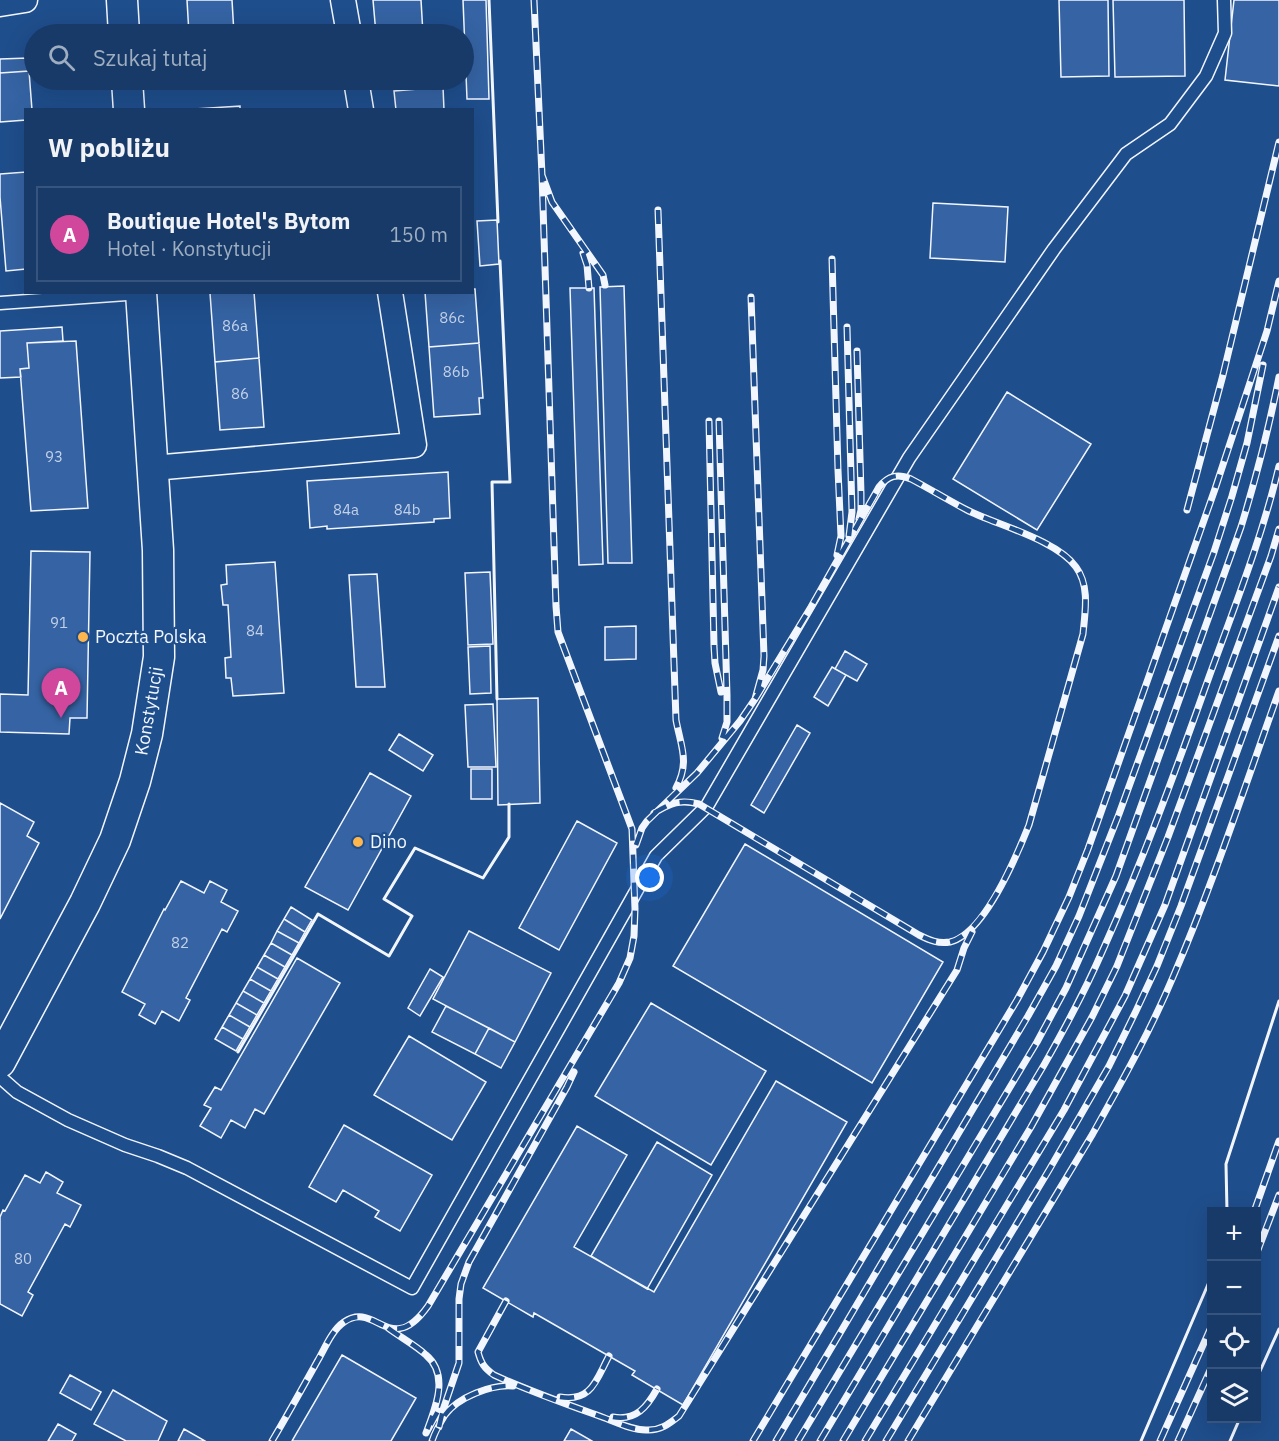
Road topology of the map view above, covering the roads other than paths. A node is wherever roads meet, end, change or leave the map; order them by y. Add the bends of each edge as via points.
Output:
1 (25, 0) edge
2 (122, 0) edge
3 (343, 0) edge
4 (1224, 0) edge
5 (0, 4) edge
6 (123, 24) edge
7 (347, 24) edge
8 (128, 90) edge
9 (358, 90) edge
10 (129, 108) edge
11 (361, 108) edge
12 (127, 294) edge
13 (141, 294) edge
14 (390, 294) edge
15 (0, 303) edge
16 (153, 468) junction
17 (0, 1062) edge
18 (0, 1077) edge

1 - 5 street
2 - 6 street
3 - 7 street
4 - 18 lane via 1225,33 1206,76 1170,124 1126,154 1054,249 909,458 706,806 656,856 412,1288 188,1168 68,1120 17,1092
8 - 10 street
9 - 11 street
12 - 15 lane
13 - 16 street, Konstytucji
14 - 16 street via 414,446
16 - 17 street, Konstytucji via 159,657 135,781 115,840 86,903

